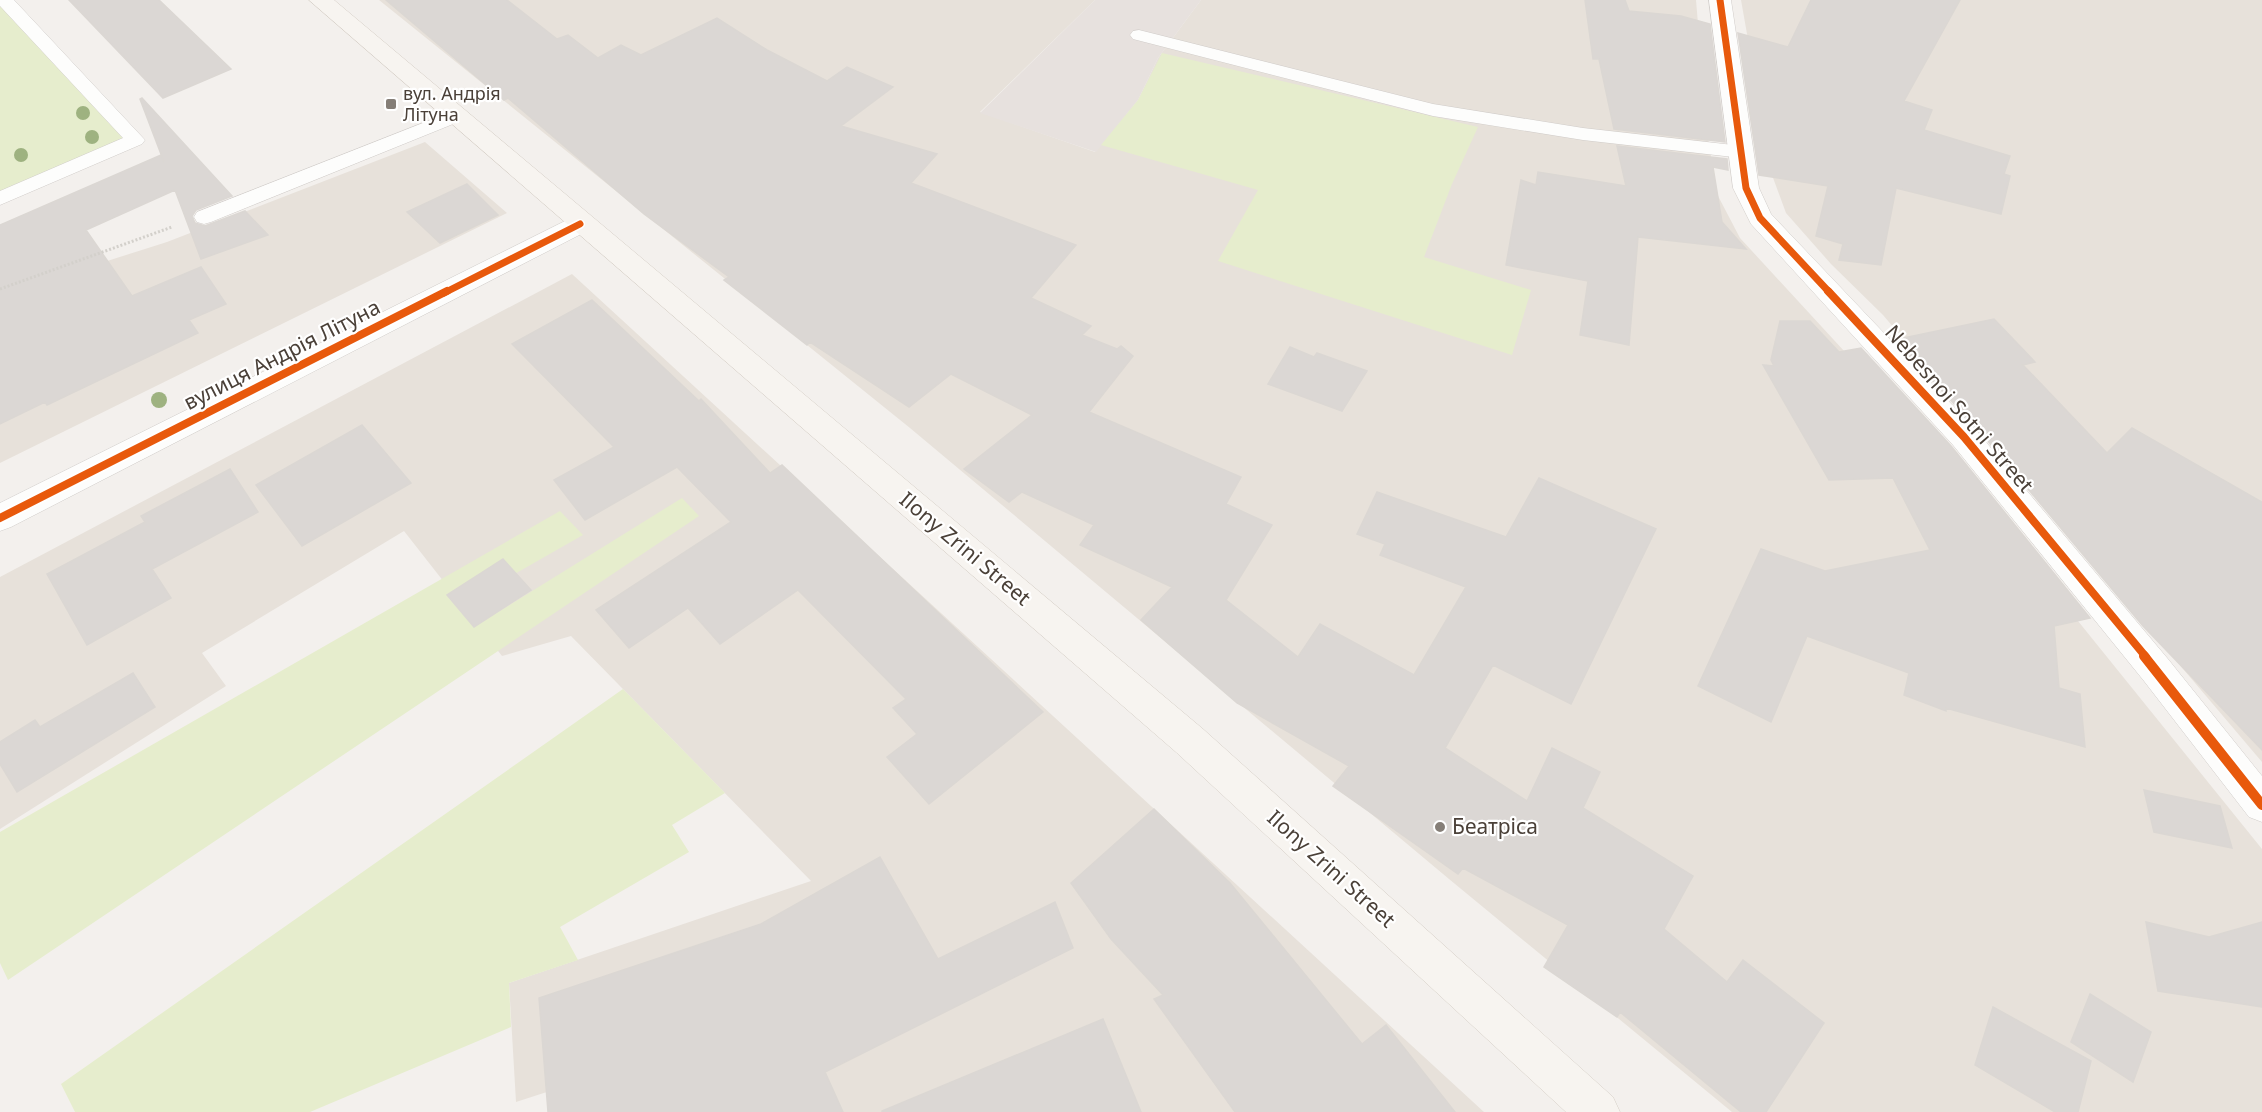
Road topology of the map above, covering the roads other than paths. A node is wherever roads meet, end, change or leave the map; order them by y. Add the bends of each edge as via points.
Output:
1 (4, 0) edge
2 (320, 0) edge
3 (1720, 0) edge
4 (1139, 35) dead end
5 (456, 116) junction
6 (1742, 152) junction
7 (0, 199) edge
8 (204, 217) road end
9 (580, 224) junction
10 (0, 518) edge
11 (2262, 805) edge
12 (1598, 1112) edge

1 - 7 lane via 135,140
2 - 5 main road, Ilony Zrini Street
3 - 6 street, Nebesnoi Sotni Street
4 - 6 lane via 1433,110 1583,134
5 - 8 lane
5 - 9 main road, Ilony Zrini Street
6 - 11 street, Nebesnoi Sotni Street via 1746,188 1760,218 1964,437
9 - 10 street, вулиця Андрія Літуна
9 - 12 main road, Ilony Zrini Street via 1190,741

